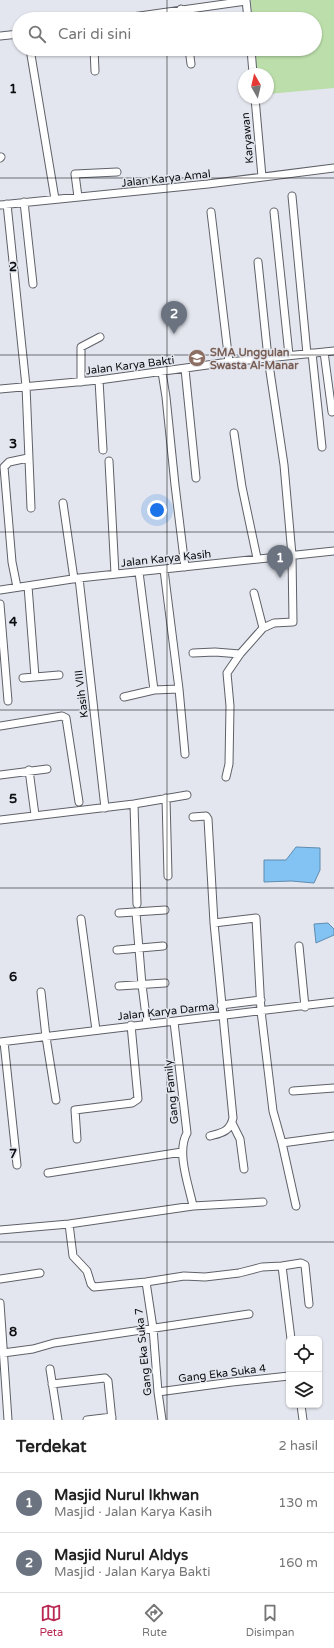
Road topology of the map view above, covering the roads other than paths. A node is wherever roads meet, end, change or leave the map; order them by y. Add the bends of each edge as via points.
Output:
1 (246, 1) edge
2 (182, 9) junction
3 (163, 12) edge
4 (183, 12) edge
5 (247, 12) edge
6 (12, 35) edge
7 (0, 36) edge
8 (31, 56) edge
9 (94, 56) edge
10 (190, 56) edge
11 (252, 56) edge
12 (191, 64) dead end
13 (253, 68) edge
14 (95, 70) dead end
15 (256, 104) edge
16 (334, 168) edge
17 (117, 172) dead end
18 (262, 177) junction
19 (292, 196) dead end
20 (78, 197) junction
21 (55, 199) junction
22 (24, 202) junction
23 (3, 205) edge
24 (211, 212) dead end
25 (274, 212) dead end
26 (258, 262) dead end
27 (33, 284) dead end
28 (100, 337) dead end
29 (334, 351) edge
30 (324, 352) junction
31 (309, 353) junction
32 (289, 355) junction
33 (268, 358) junction
34 (229, 362) junction
35 (185, 369) junction
36 (162, 372) junction
37 (99, 380) junction
38 (81, 382) junction
39 (26, 386) junction
40 (0, 389) edge
41 (332, 412) dead end
42 (234, 433) dead end
43 (322, 447) dead end
44 (103, 450) dead end
45 (28, 458) junction
46 (109, 461) dead end
47 (196, 478) dead end
48 (63, 503) dead end
49 (31, 508) dead end
50 (334, 551) edge
51 (292, 555) junction
52 (257, 558) junction
53 (185, 567) junction
54 (164, 570) junction
55 (139, 572) junction
56 (116, 574) junction
57 (76, 579) junction
58 (28, 586) junction
59 (17, 587) junction
60 (0, 590) edge
61 (254, 593) dead end
62 (0, 604) edge
63 (263, 628) junction
64 (194, 653) dead end
65 (240, 654) junction
66 (59, 675) dead end
67 (35, 677) junction
68 (23, 678) dead end
69 (179, 688) junction
70 (154, 690) junction
71 (124, 697) dead end
72 (8, 701) dead end
73 (0, 726) edge
74 (185, 754) dead end
75 (47, 769) dead end
76 (29, 770) junction
77 (0, 774) edge
78 (226, 777) dead end
79 (187, 795) dead end
80 (166, 798) junction
81 (79, 802) dead end
82 (134, 804) junction
83 (105, 808) junction
84 (35, 815) junction
85 (193, 816) dead end
86 (0, 820) edge
87 (168, 876) dead end
88 (137, 904) dead end
89 (165, 910) dead end
90 (119, 913) dead end
91 (136, 913) junction
92 (81, 919) dead end
93 (214, 923) junction
94 (163, 946) dead end
95 (299, 946) dead end
96 (139, 948) junction
97 (117, 950) dead end
98 (165, 983) dead end
99 (142, 985) junction
100 (119, 986) dead end
101 (42, 992) dead end
102 (261, 1000) junction
103 (334, 1003) edge
104 (221, 1004) junction
105 (305, 1006) junction
106 (262, 1011) junction
107 (222, 1015) junction
108 (174, 1022) junction
109 (147, 1024) junction
110 (131, 1025) junction
111 (96, 1030) junction
112 (46, 1037) junction
113 (2, 1042) edge
114 (334, 1088) edge
115 (293, 1091) dead end
116 (56, 1100) dead end
117 (232, 1123) junction
118 (210, 1136) dead end
119 (334, 1136) edge
120 (76, 1139) dead end
121 (282, 1143) junction
122 (182, 1152) junction
123 (17, 1165) dead end
124 (244, 1169) dead end
125 (48, 1173) dead end
126 (263, 1202) dead end
127 (193, 1206) junction
128 (296, 1206) dead end
129 (69, 1224) junction
130 (0, 1230) edge
131 (282, 1266) junction
132 (40, 1273) dead end
133 (0, 1279) edge
134 (146, 1282) junction
135 (0, 1303) edge
136 (309, 1304) dead end
137 (249, 1314) dead end
138 (153, 1328) junction
139 (291, 1336) edge
140 (3, 1353) junction
141 (50, 1369) dead end
142 (2, 1371) edge
143 (286, 1376) edge
144 (52, 1384) junction
145 (158, 1392) junction
146 (302, 1408) edge
147 (112, 1418) edge
148 (8, 1420) edge
149 (58, 1420) edge
150 (87, 1420) edge
151 (162, 1420) edge
152 (303, 1420) edge

1 - 2 street
1 - 5 street
2 - 3 street
2 - 4 street
6 - 7 street
8 - 21 street
9 - 14 street
10 - 12 street
11 - 13 street
15 - 18 street, Karyawan
16 - 18 street, Jalan Karya Amal
17 - 20 street via 75,174
18 - 20 street, Jalan Karya Amal
19 - 31 street
20 - 21 street, Jalan Karya Amal
21 - 22 street, Jalan Karya Amal
22 - 23 street, Jalan Karya Amal
22 - 27 street
23 - 39 street
24 - 34 street
25 - 32 street
26 - 33 street
28 - 38 street via 81,347
29 - 30 street, Jalan Karya Bakti
30 - 31 street, Jalan Karya Bakti
30 - 41 street
31 - 32 street, Jalan Karya Bakti
31 - 43 street
32 - 33 street, Jalan Karya Bakti
33 - 34 street, Jalan Karya Bakti
33 - 51 street via 284,465
34 - 35 street, Jalan Karya Bakti
35 - 36 street, Jalan Karya Bakti
35 - 47 street
36 - 37 street, Jalan Karya Bakti
36 - 53 street
37 - 38 street, Jalan Karya Bakti
37 - 44 street
38 - 39 street, Jalan Karya Bakti
39 - 40 street, Jalan Karya Bakti
39 - 45 street
42 - 52 street
45 - 49 street
45 - 59 street via 9,462 4,467 12,562
46 - 56 street
48 - 57 street, Kasih VIII
50 - 51 street, Jalan Karya Kasih
51 - 52 street, Jalan Karya Kasih
51 - 63 street via 293,622 274,623
52 - 53 street, Jalan Karya Kasih
53 - 54 street, Jalan Karya Kasih
54 - 55 street, Jalan Karya Kasih
54 - 69 street
55 - 56 street, Jalan Karya Kasih
55 - 70 street
56 - 57 street, Jalan Karya Kasih
57 - 58 street, Jalan Karya Kasih
57 - 83 street, Kasih VIII
58 - 59 street, Jalan Karya Kasih
58 - 67 street
59 - 60 street, Jalan Karya Kasih
61 - 63 street
62 - 72 street
63 - 65 street
64 - 65 street
65 - 78 street via 227,673 230,706 229,764
66 - 67 street
67 - 68 street
69 - 70 street
69 - 74 street
70 - 71 street
73 - 81 street via 62,716 66,718
75 - 76 street
76 - 77 street
76 - 84 street
79 - 80 street
80 - 82 street
80 - 87 street
82 - 83 street
82 - 88 street
83 - 84 street
84 - 86 street
85 - 93 street via 206,816 208,819
89 - 91 street
90 - 91 street
91 - 96 street
92 - 111 street
93 - 102 street via 256,918
93 - 104 street
94 - 96 street
95 - 105 street
96 - 97 street
96 - 99 street
98 - 99 street
99 - 100 street
99 - 109 street
101 - 112 street
102 - 104 street
102 - 106 street
103 - 105 street, Jalan Karya Darma
104 - 107 street
105 - 106 street, Jalan Karya Darma
106 - 107 street, Jalan Karya Darma
106 - 121 street via 273,1111
107 - 108 street, Jalan Karya Darma
107 - 117 street
108 - 109 street, Jalan Karya Darma
108 - 122 street, Gang Family via 187,1133
109 - 110 street, Jalan Karya Darma
110 - 111 street, Jalan Karya Darma
110 - 120 street via 138,1099 132,1103 75,1110
111 - 112 street, Jalan Karya Darma
112 - 113 street, Jalan Karya Darma
112 - 116 street
113 - 123 street
114 - 115 street
117 - 118 street via 225,1132
117 - 124 street via 240,1139
119 - 121 street
121 - 128 street
122 - 125 street
122 - 127 street, Gang Family
126 - 127 street
127 - 129 street
129 - 130 street
129 - 134 street via 73,1256 87,1271 92,1285 98,1288
131 - 134 street
131 - 136 street via 302,1263 305,1265
131 - 139 street
132 - 133 street
134 - 138 street, Gang Eka Suka 7
135 - 140 street
137 - 138 street
138 - 140 street
138 - 145 street, Gang Eka Suka 7
140 - 142 street
141 - 144 street
142 - 148 street
143 - 145 street, Gang Eka Suka 4
144 - 147 street via 105,1378 108,1381
144 - 149 street
145 - 151 street, Gang Eka Suka 7
146 - 152 street
147 - 150 street

